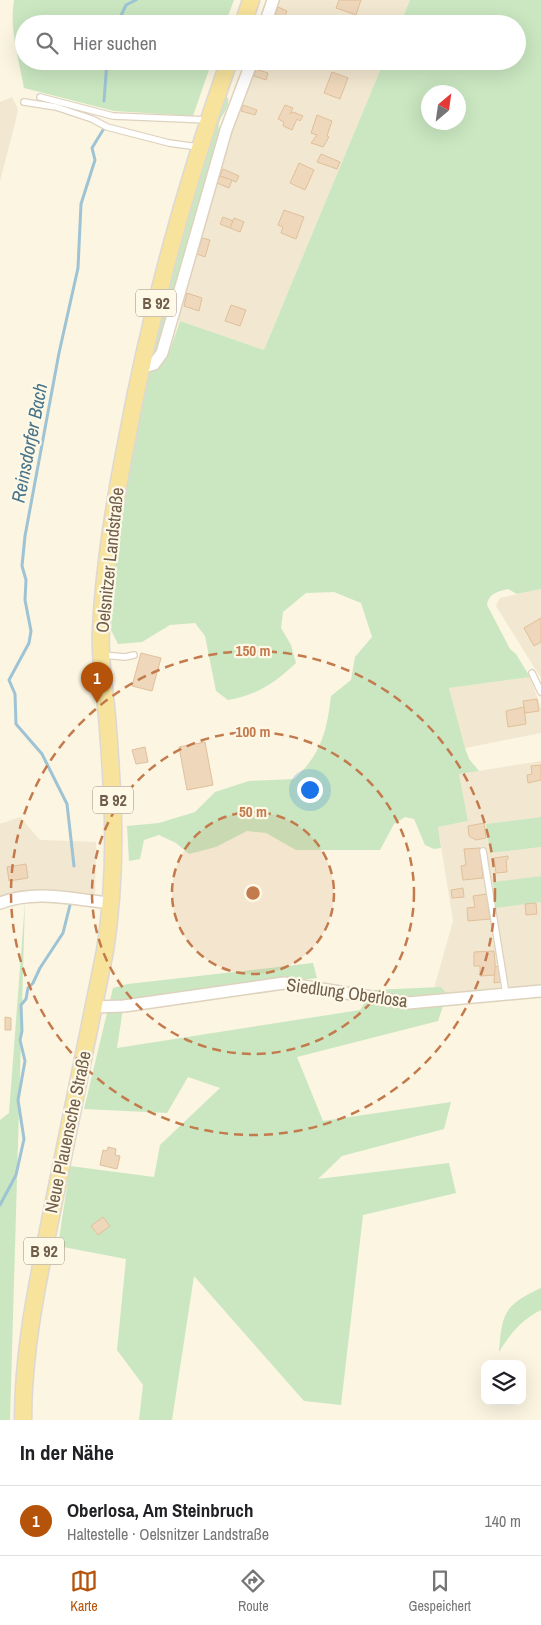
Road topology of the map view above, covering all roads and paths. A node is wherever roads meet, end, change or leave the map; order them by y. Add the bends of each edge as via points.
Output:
1 (251, 0) edge
2 (273, 0) edge
3 (246, 15) edge
4 (268, 15) edge
5 (226, 70) edge
6 (249, 70) edge
7 (220, 88) junction
8 (240, 93) junction
9 (40, 98) dead end
10 (24, 102) dead end
11 (208, 120) junction
12 (199, 148) junction
13 (141, 368) junction
14 (102, 655) junction
15 (134, 655) dead end
16 (532, 673) dead end
17 (541, 692) edge
18 (483, 851) dead end
19 (0, 903) edge
20 (112, 903) junction
21 (541, 991) edge
22 (506, 996) junction
23 (94, 1007) junction
24 (23, 1420) edge

1 - 3 main road
2 - 4 street
5 - 7 main road, Oelsnitzer Landstraße / B 92
6 - 8 street
7 - 8 street
7 - 11 main road, Oelsnitzer Landstraße / B 92
8 - 13 street via 226,130 162,353 154,364
9 - 11 lane via 113,116
10 - 12 lane via 56,106 92,118 106,127
11 - 12 main road, Oelsnitzer Landstraße / B 92
12 - 13 main road, Oelsnitzer Landstraße / B 92
13 - 14 main road, Oelsnitzer Landstraße / B 92 via 108,550 102,597
14 - 15 lane
14 - 20 main road, Oelsnitzer Landstraße / B 92 via 115,822
16 - 17 lane
18 - 22 lane
19 - 20 street via 27,895 51,895
20 - 23 main road, Neue Plauensche Straße / B 92
21 - 22 street, Siedlung Oberlosa
22 - 23 street, Siedlung Oberlosa via 408,1003 284,983 124,1006
23 - 24 main road, Neue Plauensche Straße / B 92 via 36,1290 27,1348

